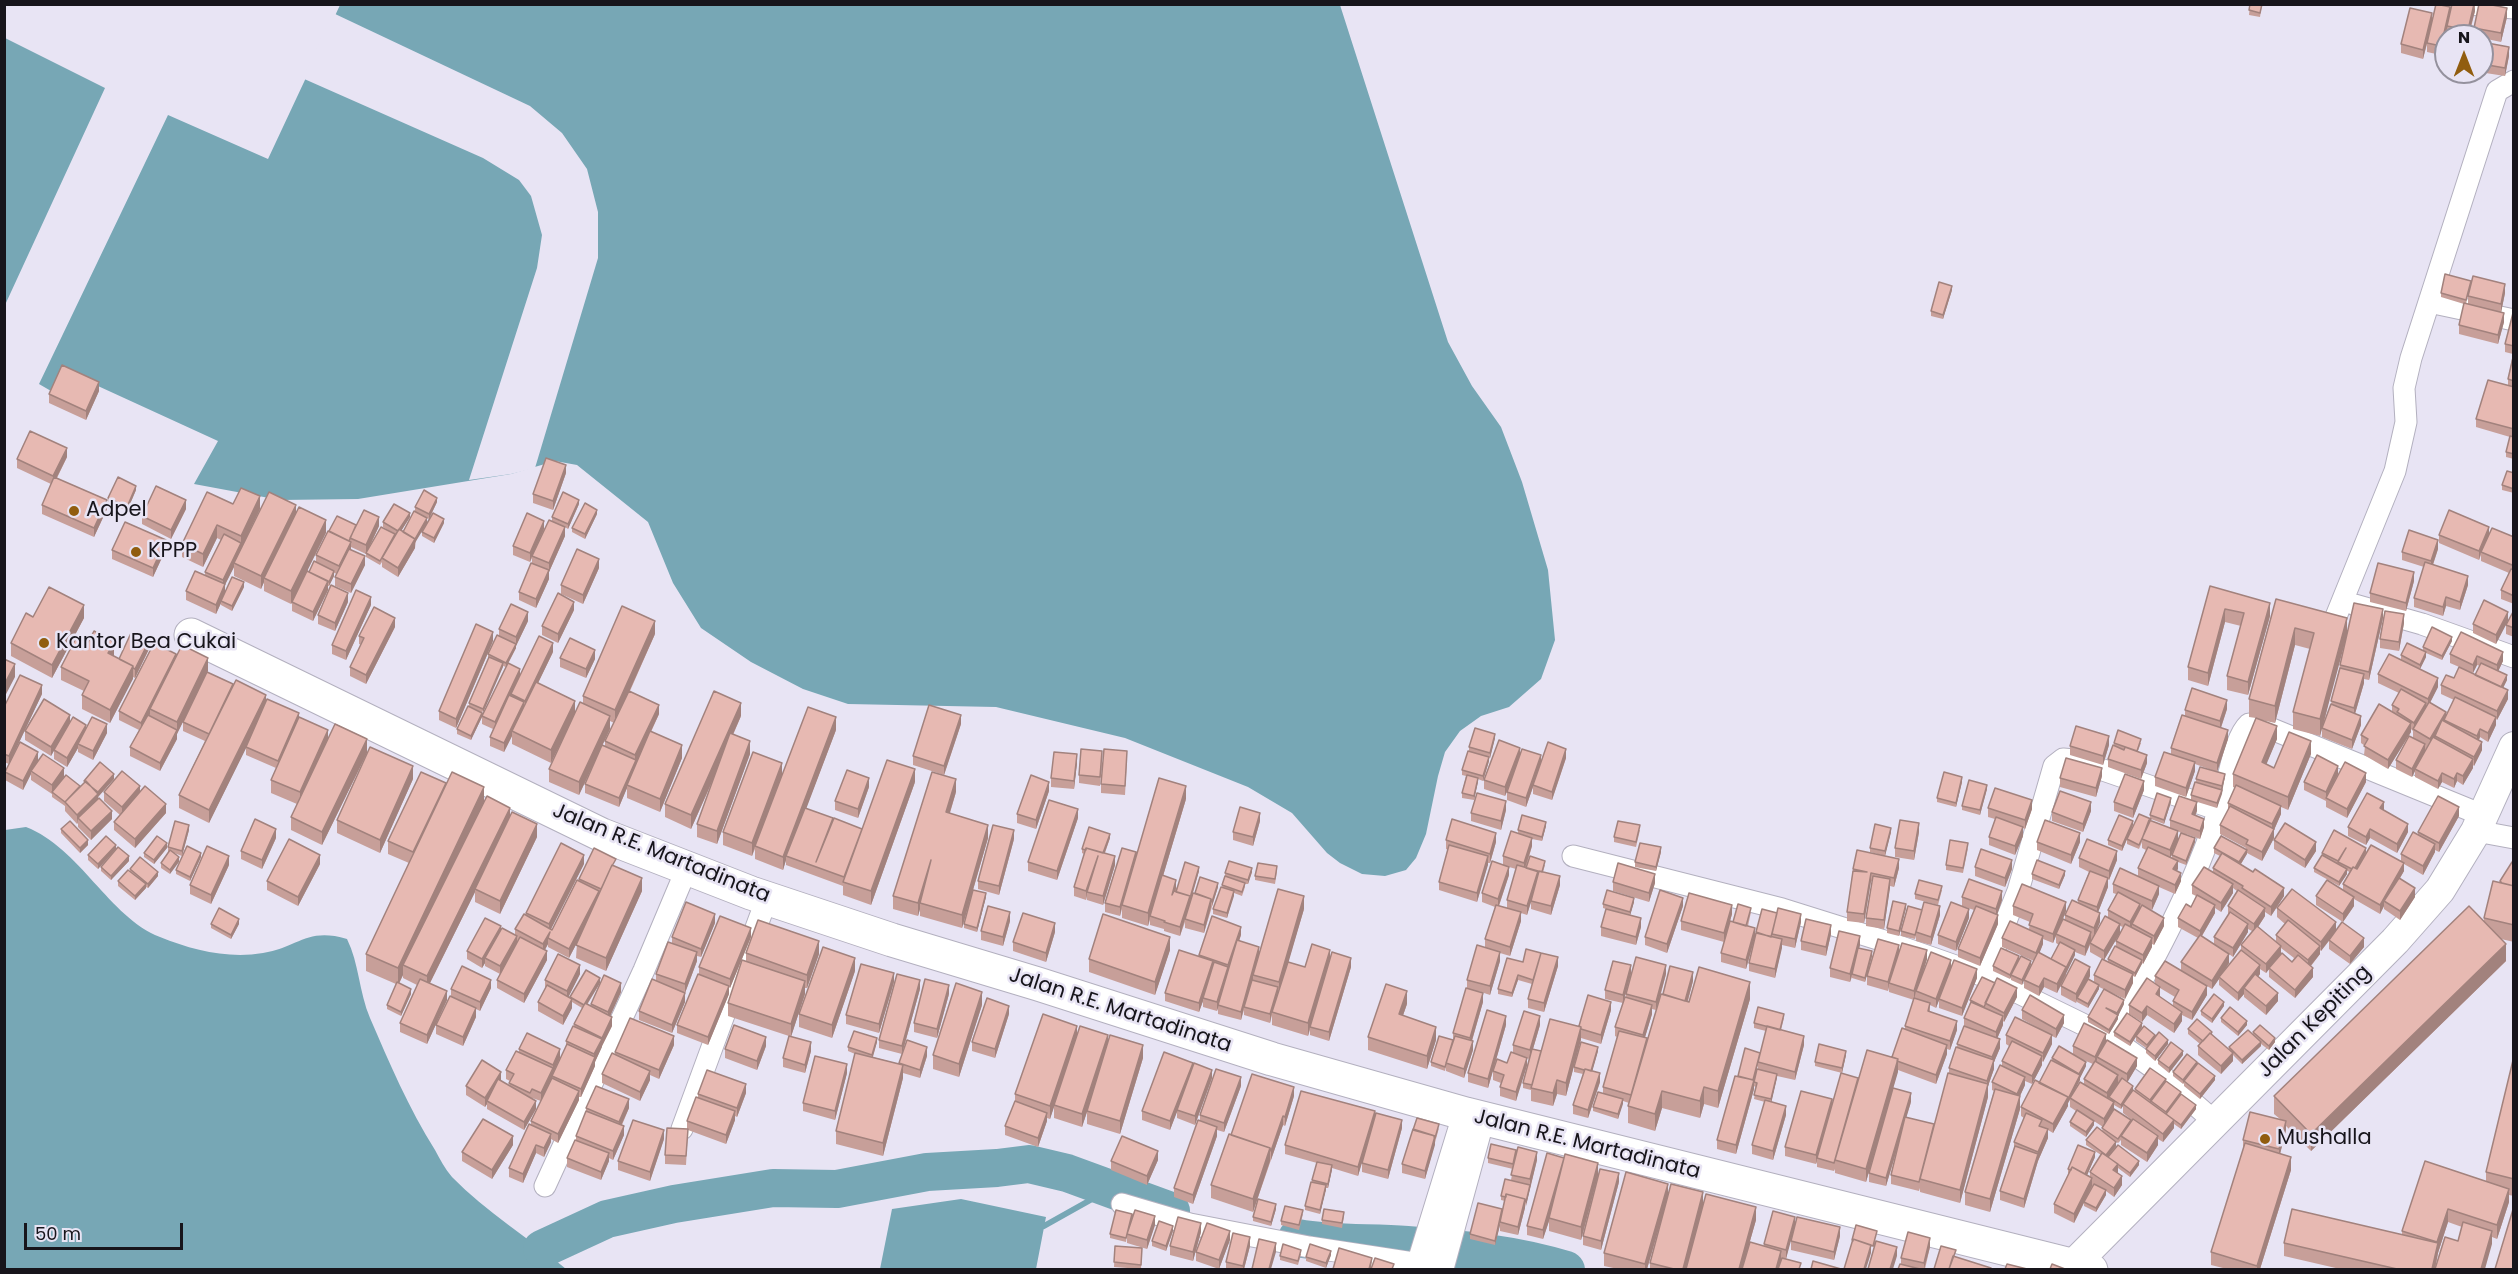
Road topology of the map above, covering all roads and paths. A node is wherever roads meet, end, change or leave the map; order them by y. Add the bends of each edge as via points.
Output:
1 (2469, 4) edge
2 (2514, 9) edge
3 (2514, 81) edge
4 (2429, 302) junction
5 (2514, 320) edge
6 (191, 635) dead end
7 (2514, 657) edge
8 (2514, 747) edge
9 (2219, 810) junction
10 (2479, 823) junction
11 (2514, 838) edge
12 (1573, 856) dead end
13 (687, 868) junction
14 (767, 898) junction
15 (1984, 976) junction
16 (2111, 1038) junction
17 (1474, 1116) junction
18 (2215, 1122) junction
19 (682, 1129) edge
20 (545, 1186) dead end
21 (1122, 1204) dead end
22 (2001, 1259) edge
23 (1428, 1265) edge
24 (2082, 1267) edge

1 - 2 street
3 - 4 street via 2497,91
4 - 5 street
4 - 7 street via 2404,388 2406,422 2396,471 2339,610 2422,624
6 - 13 highway, Jalan R.E. Martadinata via 603,835
8 - 10 main road, Jalan Kepiting
9 - 10 street via 2241,736 2254,723
9 - 15 street via 2074,760 2058,762 2018,891
9 - 16 street via 2195,877
10 - 11 street
10 - 18 main road, Jalan Kepiting via 2440,890 2395,941
12 - 15 street via 1782,909
13 - 14 highway, Jalan R.E. Martadinata
13 - 20 street
14 - 17 highway, Jalan R.E. Martadinata via 1272,1059
14 - 19 street
15 - 16 street
16 - 18 street via 2152,1067
17 - 22 highway, Jalan R.E. Martadinata
17 - 23 street
18 - 24 main road, Jalan Kepiting
21 - 23 street via 1190,1224
22 - 24 highway, Jalan R.E. Martadinata

